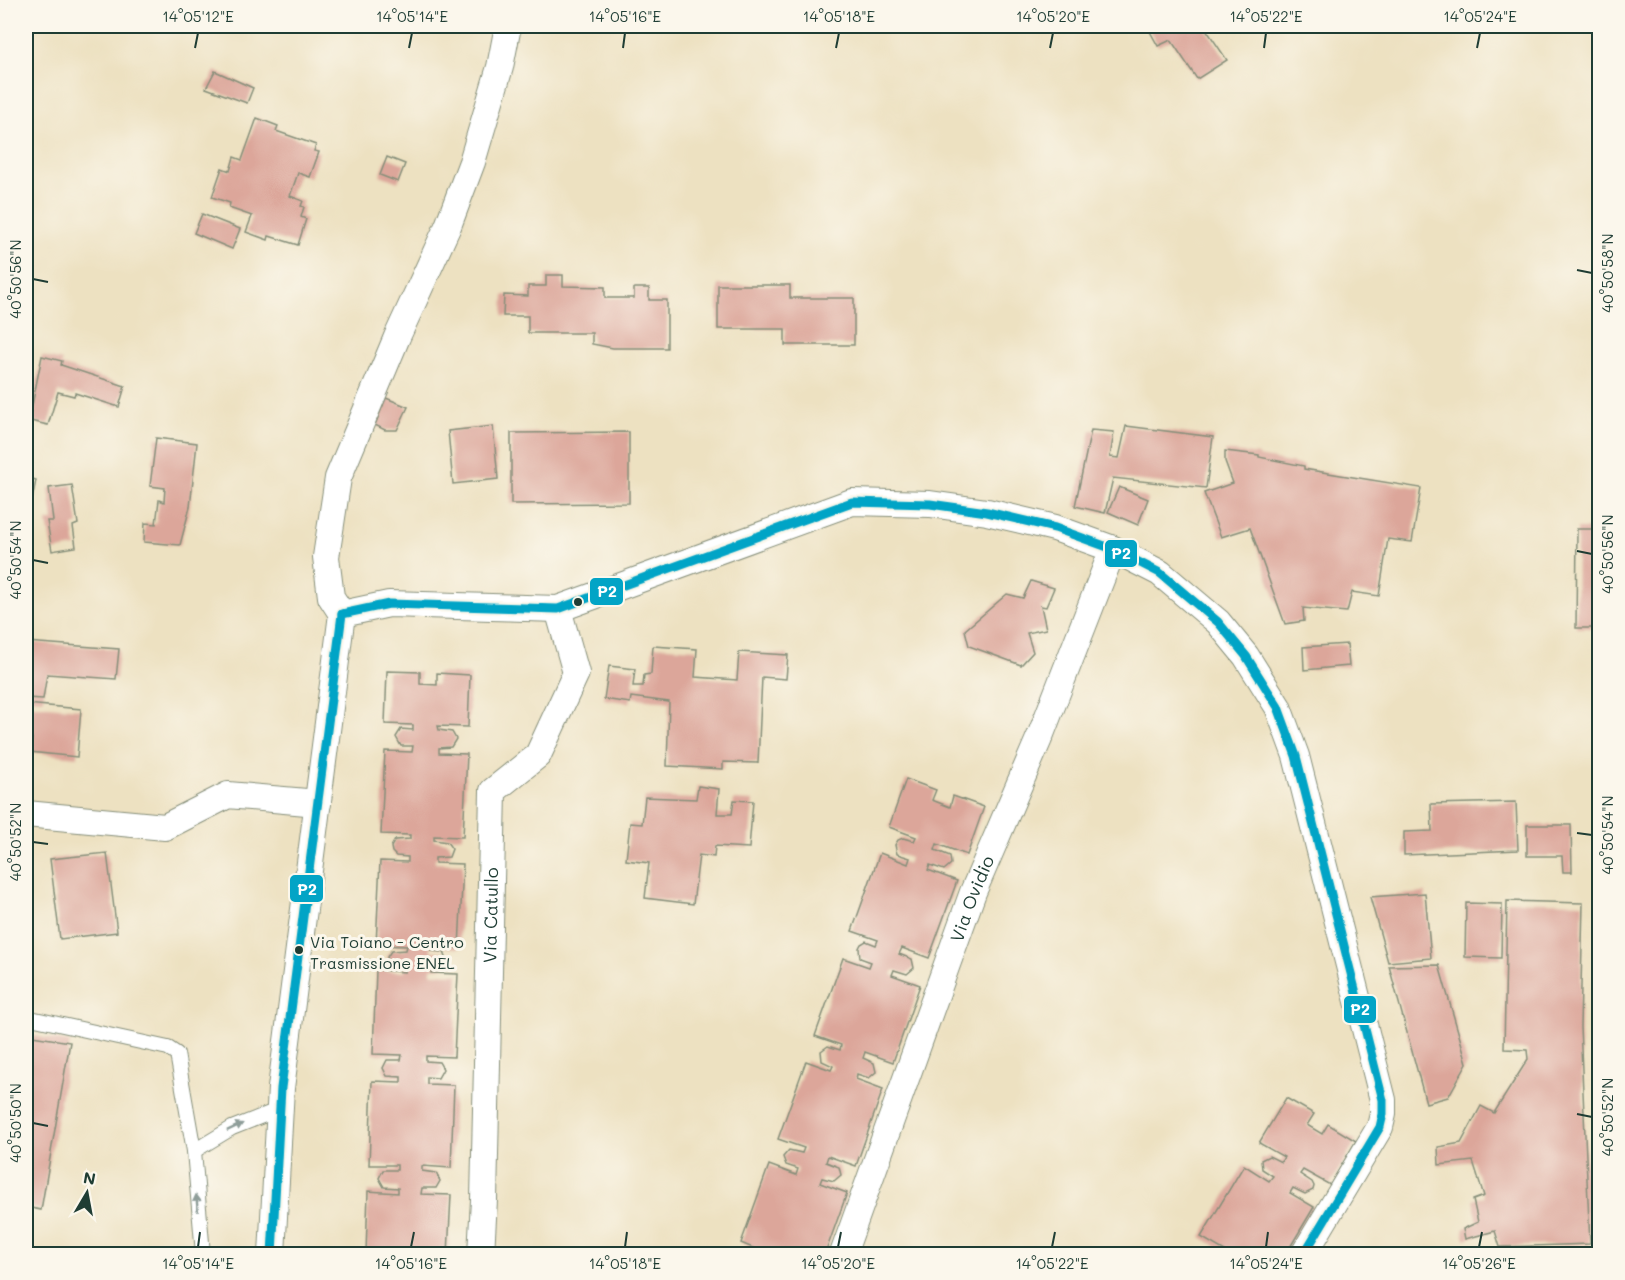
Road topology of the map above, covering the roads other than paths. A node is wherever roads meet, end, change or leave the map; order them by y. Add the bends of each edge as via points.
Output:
1 (508, 26) edge
2 (1113, 549) junction
3 (558, 609) junction
4 (342, 614) junction
5 (318, 803) junction
6 (26, 814) edge
7 (26, 1017) edge
8 (280, 1109) junction
9 (194, 1151) junction
10 (203, 1254) edge
11 (272, 1254) edge
12 (481, 1254) edge
13 (843, 1254) edge
14 (1304, 1254) edge

1 - 4 street via 472,162 448,226 338,478 326,557 331,597
2 - 3 street via 1055,528 987,512 930,504 852,502
2 - 13 street, Via Ovidio via 1041,734 973,892
2 - 14 street via 1160,573 1218,622 1278,706 1296,756 1383,1100 1380,1127
3 - 4 street via 389,604
3 - 12 street, Via Catullo via 576,673 538,755 492,791
4 - 5 street
5 - 6 street via 228,795 165,827
5 - 8 street
7 - 9 lane via 168,1048 177,1054
9 -> 8 lane via 232,1128
8 - 11 street
10 -> 9 lane

